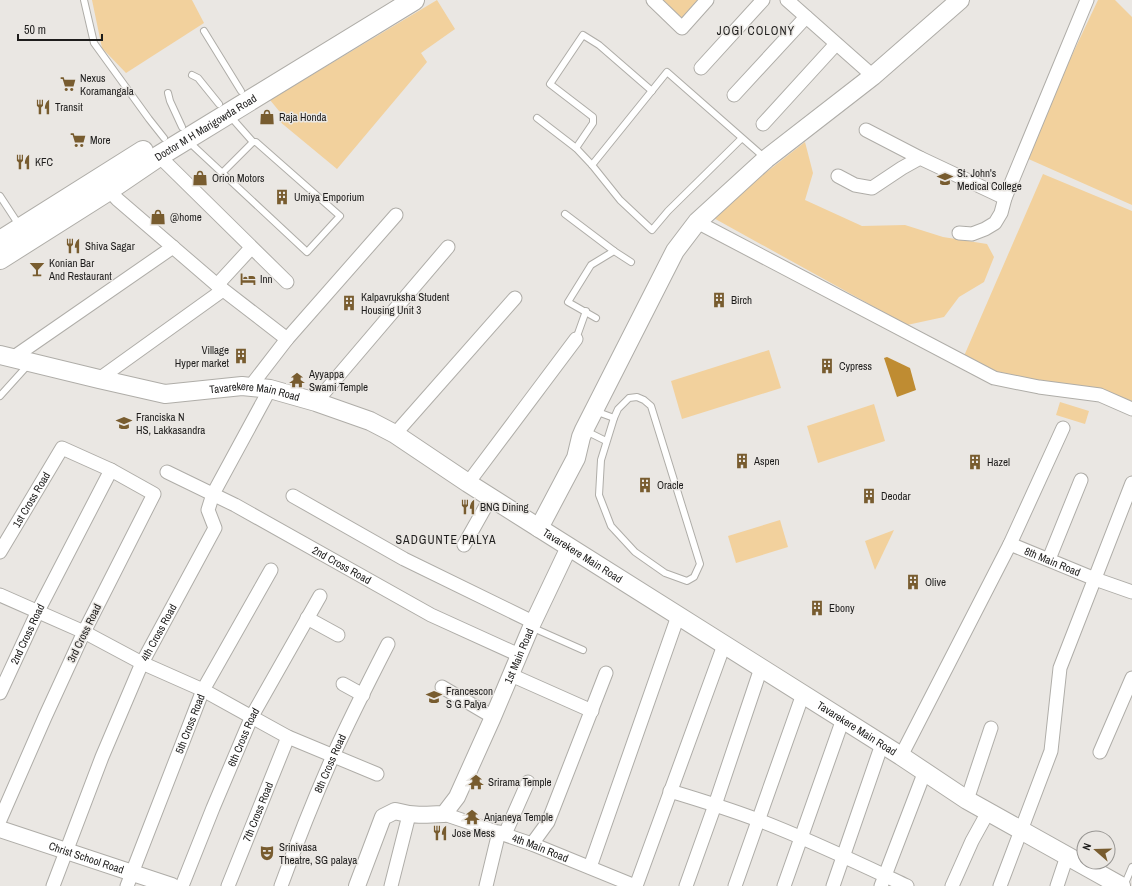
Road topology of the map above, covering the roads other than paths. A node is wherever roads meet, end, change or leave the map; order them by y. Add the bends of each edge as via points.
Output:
1 (84, 0) edge
2 (388, 0) edge
3 (414, 0) edge
4 (653, 0) edge
5 (707, 0) edge
6 (763, 0) edge
7 (787, 0) edge
8 (1087, 0) edge
9 (958, 1) edge
10 (806, 17) junction
11 (204, 31) dead end
12 (836, 44) junction
13 (701, 68) dead end
14 (192, 75) dead end
15 (873, 76) junction
16 (241, 91) junction
17 (652, 91) junction
18 (168, 93) dead end
19 (734, 95) dead end
20 (224, 109) junction
21 (537, 118) dead end
22 (763, 124) dead end
23 (866, 130) dead end
24 (184, 133) junction
25 (742, 138) junction
26 (254, 142) junction
27 (162, 147) junction
28 (576, 148) junction
29 (920, 158) junction
30 (766, 159) junction
31 (592, 165) junction
32 (222, 173) junction
33 (838, 176) dead end
34 (108, 190) junction
35 (0, 196) edge
36 (1004, 198) junction
37 (565, 214) dead end
38 (396, 215) dead end
39 (17, 221) junction
40 (697, 222) junction
41 (959, 233) dead end
42 (0, 241) edge
43 (173, 247) junction
44 (448, 247) dead end
45 (251, 248) junction
46 (614, 251) junction
47 (0, 259) edge
48 (631, 262) dead end
49 (287, 282) dead end
50 (220, 288) junction
51 (515, 298) dead end
52 (586, 312) junction
53 (596, 318) dead end
54 (287, 339) junction
55 (576, 339) joint
56 (7, 356) edge
57 (31, 362) junction
58 (99, 379) junction
59 (250, 387) junction
60 (270, 389) junction
61 (0, 396) edge
62 (316, 402) junction
63 (1132, 409) edge
64 (594, 410) junction
65 (614, 418) junction
66 (1063, 428) dead end
67 (395, 434) junction
68 (582, 434) junction
69 (606, 441) junction
70 (111, 470) junction
71 (167, 472) dead end
72 (1081, 480) dead end
73 (468, 483) junction
74 (1132, 483) edge
75 (213, 494) junction
76 (293, 496) dead end
77 (491, 497) junction
78 (535, 525) junction
79 (1010, 544) junction
80 (464, 546) dead end
81 (569, 547) junction
82 (0, 552) edge
83 (1048, 559) junction
84 (271, 570) dead end
85 (1095, 579) junction
86 (1132, 592) edge
87 (0, 595) edge
88 (320, 596) dead end
89 (38, 611) junction
90 (678, 616) junction
91 (307, 618) junction
92 (532, 624) junction
93 (84, 632) junction
94 (338, 635) dead end
95 (388, 644) dead end
96 (724, 645) junction
97 (583, 650) dead end
98 (519, 655) junction
99 (142, 663) junction
100 (761, 668) junction
101 (606, 673) dead end
102 (511, 675) junction
103 (1132, 678) edge
104 (343, 684) dead end
105 (442, 687) dead end
106 (203, 690) junction
107 (0, 693) edge
108 (803, 694) junction
109 (363, 695) junction
110 (592, 711) junction
111 (252, 716) junction
112 (493, 717) junction
113 (843, 719) junction
114 (991, 728) dead end
115 (288, 737) junction
116 (882, 744) junction
117 (1100, 752) dead end
118 (901, 756) junction
119 (333, 757) junction
120 (925, 771) junction
121 (377, 774) dead end
122 (528, 782) dead end
123 (670, 791) junction
124 (967, 800) junction
125 (715, 804) junction
126 (988, 812) junction
127 (444, 814) junction
128 (409, 815) junction
129 (0, 820) edge
130 (758, 820) junction
131 (0, 829) edge
132 (1022, 830) junction
133 (502, 833) junction
134 (802, 839) junction
135 (532, 844) junction
136 (65, 850) junction
137 (843, 856) junction
138 (1067, 856) junction
139 (590, 867) junction
140 (1132, 867) edge
141 (129, 879) edge
142 (884, 881) edge
143 (53, 886) edge
144 (172, 886) edge
145 (182, 886) edge
146 (228, 886) edge
147 (281, 886) edge
148 (357, 886) edge
149 (391, 886) edge
150 (486, 886) edge
151 (635, 886) edge
152 (686, 886) edge
153 (735, 886) edge
154 (784, 886) edge
155 (833, 886) edge
156 (907, 886) edge
157 (952, 886) edge
158 (1000, 886) edge
159 (1057, 886) edge
160 (1120, 886) edge

1 - 27 lane via 94,43 144,113
2 - 16 main road, Doctor M H Marigowda Road
3 - 20 main road, Doctor M H Marigowda Road
4 - 5 street via 682,28
6 - 13 street
7 - 10 street
8 - 36 street
9 - 15 main road
10 - 12 street
10 - 19 street
11 - 16 lane
12 - 15 street
12 - 22 street
14 - 20 lane via 198,78
15 - 30 main road
16 - 20 main road, Doctor M H Marigowda Road
17 - 25 lane via 667,72
17 - 28 lane via 599,45 583,35 550,84 593,117 593,123
17 - 31 lane
18 - 24 lane
20 - 24 main road, Doctor M H Marigowda Road
20 - 26 lane
21 - 28 lane
23 - 29 street
24 - 27 main road, Doctor M H Marigowda Road
24 - 32 lane
25 - 30 lane
25 - 31 lane via 652,230 620,200
26 - 32 lane
26 - 32 lane via 259,143 340,216 307,252
27 - 34 main road, Doctor M H Marigowda Road
27 - 39 main road, Doctor M H Marigowda Road
27 - 45 street
28 - 31 lane
29 - 33 street via 872,188 855,185
29 - 36 street
30 - 40 main road
34 - 43 street
34 - 47 main road, Doctor M H Marigowda Road
35 - 39 lane
36 - 41 street via 1001,213 995,223 972,234
37 - 46 lane
38 - 54 street
39 - 42 main road, Doctor M H Marigowda Road
40 - 63 street via 994,378 1100,395
40 - 64 main road via 675,251
43 - 50 street
43 - 56 street
44 - 62 street
45 - 49 street
45 - 50 street
46 - 48 lane
46 - 52 lane via 590,265 568,302
50 - 54 street
50 - 58 street
51 - 67 street
52 - 53 lane
52 - 55 lane
54 - 59 street
55 - 73 street
56 - 57 main road, Tavarekere Main Road
57 - 58 main road, Tavarekere Main Road
57 - 61 lane
58 - 59 main road, Tavarekere Main Road via 165,394
59 - 60 main road, Tavarekere Main Road
60 - 62 main road, Tavarekere Main Road
60 - 75 street, 4th Cross Road
62 - 67 main road, Tavarekere Main Road
64 - 65 lane
64 - 68 main road
65 - 69 lane
65 - 69 lane via 618,409 630,398 637,397 651,406 700,564 694,578 687,581 665,573 635,552 611,526 599,496 601,460
66 - 79 street
67 - 73 main road, Tavarekere Main Road
68 - 69 lane
68 - 78 main road via 576,458
70 - 82 street, 1st Cross Road via 62,448
70 - 89 street, 2nd Cross Road
70 - 93 street, 3rd Cross Road via 154,494
71 - 75 street, 2nd Cross Road
72 - 83 street
73 - 77 main road, Tavarekere Main Road
74 - 85 street
75 - 98 street, 2nd Cross Road via 431,615
75 - 99 street, 4th Cross Road via 208,510 215,528
76 - 92 street via 404,559
77 - 78 main road, Tavarekere Main Road
77 - 80 street
78 - 81 main road, Tavarekere Main Road
79 - 83 street, 8th Main Road
79 - 118 street
81 - 90 main road, Tavarekere Main Road
81 - 92 street, 1st Main Road
83 - 85 street, 8th Main Road
84 - 106 street, 5th Cross Road
85 - 86 street
85 - 132 street via 1060,668 1051,750
87 - 89 street
88 - 91 street, 6th Cross Road
89 - 93 street
89 - 107 street, 2nd Cross Road
90 - 96 main road, Tavarekere Main Road
90 - 139 street
91 - 94 street
91 - 111 street, 6th Cross Road
92 - 97 lane
92 - 98 street, 1st Main Road
93 - 99 street
93 - 129 street, 3rd Cross Road
95 - 109 street, 8th Cross Road
96 - 100 main road, Tavarekere Main Road
96 - 123 street
98 - 102 street, 1st Main Road
99 - 106 street
99 - 136 street, 4th Cross Road
100 - 108 main road, Tavarekere Main Road
100 - 125 street
101 - 110 street
102 - 110 street
102 - 112 street, 1st Main Road
103 - 117 street
104 - 109 street
105 - 112 street
106 - 111 street
106 - 141 street, 5th Cross Road
108 - 113 main road, Tavarekere Main Road
108 - 130 street
109 - 119 street, 8th Cross Road
110 - 135 street via 548,822
111 - 115 street
111 - 145 street, 6th Cross Road
112 - 127 street, 1st Main Road via 457,797
113 - 116 main road, Tavarekere Main Road
113 - 134 street
114 - 124 street
115 - 119 street
115 - 146 street, 7th Cross Road
116 - 118 main road, Tavarekere Main Road
116 - 137 street
118 - 120 main road, Tavarekere Main Road
119 - 121 street
119 - 147 street, 8th Cross Road via 307,816
120 - 124 main road, Tavarekere Main Road
120 - 142 street
122 - 133 street
123 - 125 street
123 - 151 street
124 - 126 main road, Tavarekere Main Road
125 - 130 street
125 - 152 street
126 - 132 main road, Tavarekere Main Road
126 - 157 street
127 - 128 street
127 - 133 street, 4th Main Road
128 - 148 street via 395,811 383,817
128 - 149 street
130 - 134 street
130 - 153 street
131 - 136 street, Christ School Road
132 - 138 main road, Tavarekere Main Road
132 - 158 street
133 - 135 street, 4th Main Road
133 - 150 street
134 - 137 street
134 - 154 street
135 - 139 street, 4th Main Road
136 - 141 street, Christ School Road
136 - 143 street, 4th Cross Road
137 - 142 street
137 - 155 street
138 - 159 street
138 - 160 main road, Tavarekere Main Road
139 - 151 street, 4th Main Road
140 - 160 lane
141 - 144 street, Christ School Road
142 - 156 street

